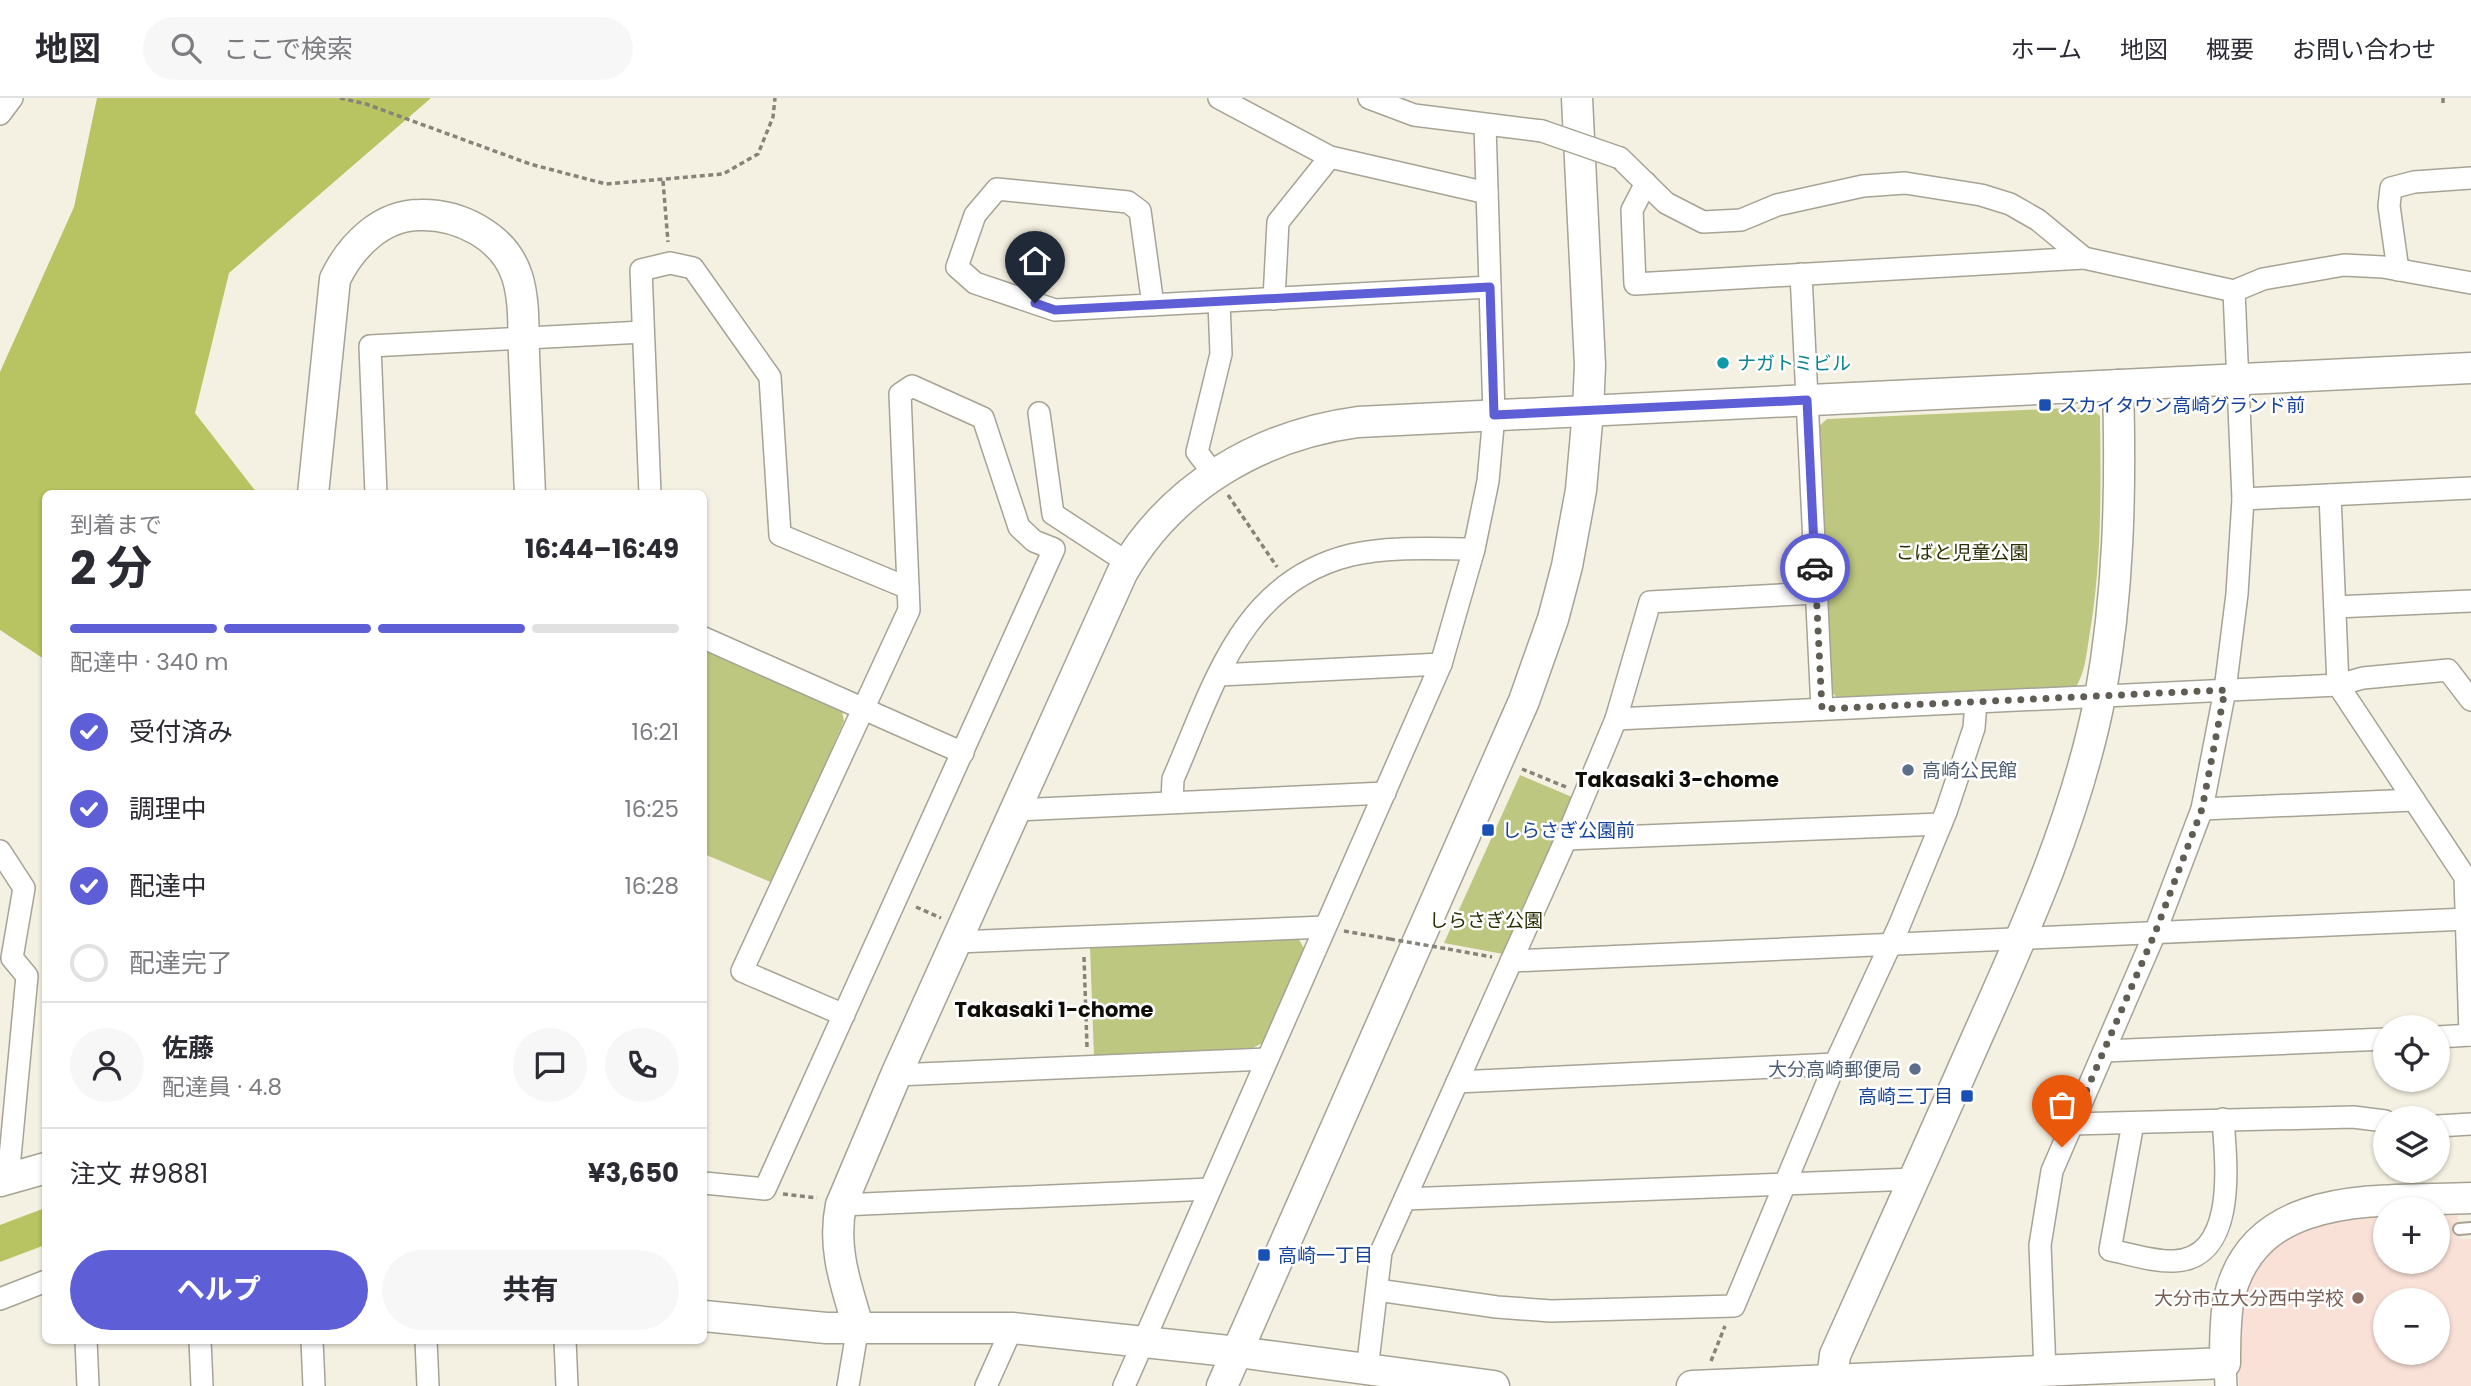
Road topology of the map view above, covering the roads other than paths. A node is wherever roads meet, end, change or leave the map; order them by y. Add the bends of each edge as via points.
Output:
1 (12, 98) edge
2 (1219, 98) edge
3 (1368, 98) edge
4 (1577, 98) edge
5 (0, 114) edge
6 (1485, 125) junction
7 (1330, 157) junction
8 (2471, 178) edge
9 (1646, 183) junction
10 (1487, 193) junction
11 (2084, 258) junction
12 (2398, 270) junction
13 (1801, 274) junction
14 (2471, 283) edge
15 (1490, 287) junction
16 (2234, 291) junction
17 (1274, 299) junction
18 (1219, 302) junction
19 (1153, 305) junction
20 (643, 332) junction
21 (523, 338) junction
22 (2471, 368) edge
23 (2239, 379) junction
24 (2118, 385) junction
25 (1807, 400) junction
26 (1588, 411) junction
27 (1039, 413) dead end
28 (1494, 415) junction
29 (1213, 473) junction
30 (2471, 488) edge
31 (313, 490) edge
32 (376, 490) edge
33 (530, 490) edge
34 (650, 490) edge
35 (2330, 495) junction
36 (2243, 499) junction
37 (1474, 549) junction
38 (1128, 563) junction
39 (908, 588) junction
40 (1816, 593) junction
41 (2471, 601) edge
42 (2335, 607) junction
43 (707, 639) edge
44 (1441, 664) junction
45 (1219, 675) junction
46 (2338, 685) junction
47 (2225, 690) junction
48 (2100, 696) junction
49 (2471, 701) edge
50 (1976, 702) junction
51 (863, 709) junction
52 (1822, 709) junction
53 (1616, 719) junction
54 (962, 753) junction
55 (1385, 793) junction
56 (2414, 800) junction
57 (1172, 802) junction
58 (2202, 809) junction
59 (1014, 810) junction
60 (1941, 824) junction
61 (1566, 839) junction
62 (0, 851) edge
63 (2467, 919) junction
64 (1325, 927) junction
65 (953, 932) junction
66 (2155, 933) junction
67 (2021, 938) junction
68 (1890, 944) junction
69 (1511, 961) junction
70 (844, 1015) junction
71 (2471, 1035) edge
72 (2450, 1036) edge
73 (2373, 1040) edge
74 (2104, 1051) junction
75 (1267, 1059) junction
76 (1835, 1064) junction
77 (896, 1075) junction
78 (1457, 1082) junction
79 (2223, 1119) junction
80 (2373, 1120) edge
81 (2133, 1123) junction
82 (2072, 1124) junction
83 (2471, 1124) edge
84 (2450, 1125) edge
85 (42, 1169) edge
86 (1914, 1178) junction
87 (4, 1180) edge
88 (707, 1183) edge
89 (1784, 1183) junction
90 (1210, 1189) junction
91 (2471, 1198) edge
92 (1405, 1199) junction
93 (830, 1202) junction
94 (42, 1282) edge
95 (1377, 1290) junction
96 (0, 1299) edge
97 (707, 1316) edge
98 (858, 1326) junction
99 (1012, 1328) junction
100 (1143, 1342) junction
101 (86, 1344) edge
102 (200, 1344) edge
103 (312, 1344) edge
104 (426, 1344) edge
105 (565, 1344) edge
106 (1238, 1352) junction
107 (1367, 1370) junction
108 (2045, 1371) junction
109 (2225, 1374) edge
110 (1700, 1378) edge
111 (1833, 1383) edge
112 (1463, 1384) edge
113 (88, 1386) edge
114 (202, 1386) edge
115 (314, 1386) edge
116 (428, 1386) edge
117 (567, 1386) edge
118 (848, 1386) edge
119 (986, 1386) edge
120 (1124, 1386) edge
121 (1222, 1386) edge
122 (1494, 1386) edge

1 - 5 street
2 - 7 street
3 - 6 street via 1414,115
4 - 26 street via 1590,365
6 - 9 street, bridge via 1542,131 1620,158
6 - 10 street
7 - 10 street
7 - 17 street via 1278,222
8 - 12 street via 2391,188 2389,206
9 - 11 street via 1683,214 1722,223 1777,205 1884,183 1981,195 2024,211
9 - 13 street via 1632,210 1635,284
10 - 15 street
11 - 13 street
11 - 16 street
12 - 14 street
12 - 16 street via 2365,265 2325,267 2263,279
13 - 25 street
15 - 17 street
15 - 28 street
16 - 23 street
17 - 18 street
18 - 19 street
18 - 29 street via 1221,354 1197,452
19 - 19 street via 1055,310 975,283 957,267 975,215 997,190 1128,201 1140,211
20 - 21 street
20 - 34 street
20 - 39 street via 640,270 670,263 693,268 770,377 780,535
21 - 31 street via 517,275 484,234 452,217 434,214 415,215 377,228 350,254 335,279
21 - 32 street via 370,346
21 - 33 street
22 - 23 street
23 - 24 street
23 - 36 street
24 - 25 street
24 - 48 street via 2118,555
25 - 26 street
25 - 40 street
26 - 28 street
26 - 106 street via 1581,490 1542,656
27 - 38 street via 1053,514
28 - 29 street via 1325,426 1281,439
28 - 37 street via 1488,481
29 - 38 street via 1160,521
30 - 35 street
35 - 36 street
35 - 42 street
36 - 47 street
37 - 44 street
37 - 45 street via 1380,550 1320,565 1267,599 1247,622
38 - 59 street
39 - 51 street via 909,610
39 - 54 street via 900,394 912,386 983,418 1019,527 1034,541 1054,549
40 - 52 street
40 - 53 street via 1650,602
41 - 42 street
42 - 46 street
43 - 51 street
44 - 45 street
44 - 55 street
45 - 57 street via 1173,779
46 - 47 street
46 - 49 street via 2363,678 2448,670
46 - 56 street
47 - 48 street
47 - 58 street
48 - 50 street
48 - 67 street via 2065,824
50 - 52 street
50 - 60 street via 1973,728
51 - 54 street
51 - 70 street via 743,971
52 - 53 street
53 - 61 street
54 - 70 street
55 - 57 street
55 - 64 street
56 - 58 street
56 - 63 street via 2465,877
57 - 59 street
58 - 66 street
59 - 65 street
60 - 61 street
60 - 68 street
61 - 69 street
62 - 87 street via 24,888 12,958 27,976
63 - 66 street
63 - 71 street
64 - 65 street via 1083,937
64 - 75 street
65 - 77 street
66 - 67 street
66 - 74 street
67 - 68 street
67 - 86 street
68 - 69 street
68 - 76 street
69 - 78 street
70 - 88 street via 765,1189
71 - 72 street
73 - 74 street
74 - 82 street
75 - 77 street
75 - 90 street
76 - 78 street
76 - 89 street
77 - 93 street
78 - 92 street
79 - 80 street
79 - 81 street
79 - 81 street via 2227,1184 2216,1234 2193,1256 2171,1262 2110,1250
81 - 82 street
82 - 108 street via 2052,1171 2041,1225
83 - 84 street
85 - 87 street
86 - 89 street
86 - 111 street via 1835,1355
89 - 92 street
89 - 95 street via 1734,1306 1550,1311
90 - 93 street
90 - 100 street
91 - 109 street via 2338,1205 2306,1212 2277,1227 2247,1257 2233,1287 2225,1330
92 - 95 street via 1381,1252
93 - 98 street via 837,1223 838,1258
94 - 96 street
95 - 107 street
97 - 98 street via 826,1328
98 - 99 street
98 - 118 street
99 - 100 street
99 - 119 street
100 - 106 street
100 - 120 street
101 - 113 street
102 - 114 street
103 - 115 street
104 - 116 street
105 - 117 street
106 - 107 street
106 - 121 street
107 - 112 street
108 - 109 street
108 - 111 street
110 - 111 street
112 - 122 street

